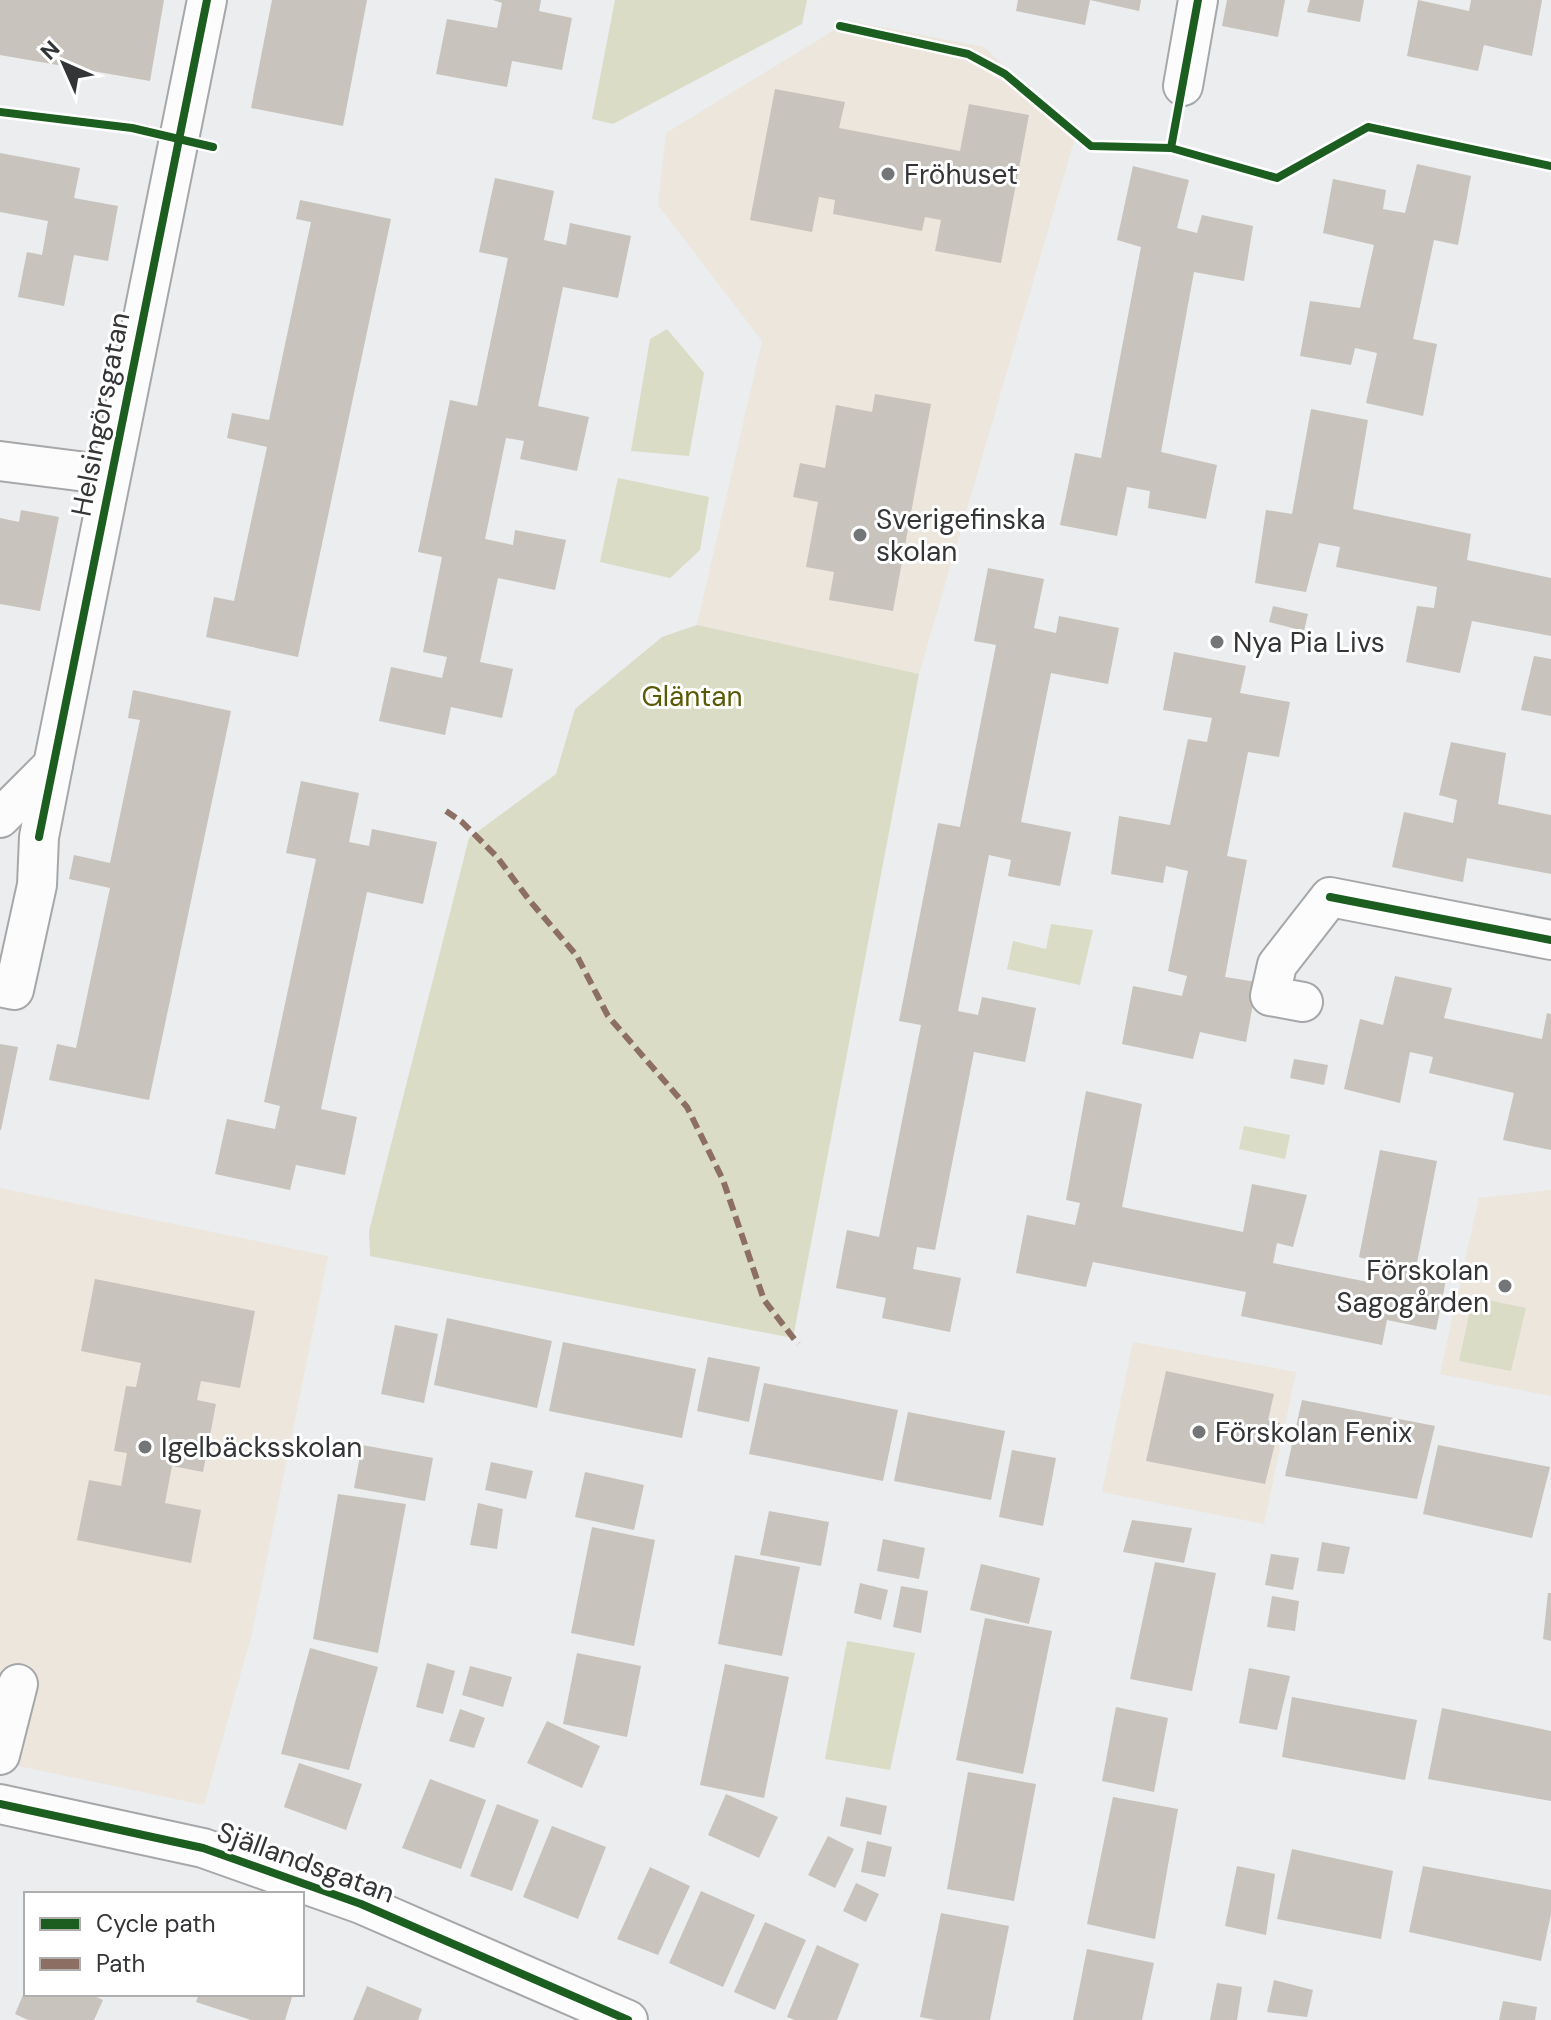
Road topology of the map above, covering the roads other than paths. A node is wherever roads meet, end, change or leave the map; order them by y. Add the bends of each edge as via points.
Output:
1 (207, 0) edge
2 (1198, 0) edge
3 (1183, 86) dead end
4 (0, 461) edge
5 (110, 475) junction
6 (53, 765) junction
7 (0, 818) edge
8 (1551, 940) edge
9 (0, 987) edge
10 (1303, 1002) dead end
11 (18, 1684) dead end
12 (0, 1755) edge
13 (0, 1804) edge
14 (628, 2020) edge

1 - 5 street, Helsingörsgatan
2 - 3 street
4 - 5 street, Helsingörsgatan
5 - 6 street, Helsingörsgatan
6 - 7 street
6 - 9 street, Helsingörsgatan via 39,837 37,885 14,990
8 - 10 street via 1330,897 1277,965 1270,996
11 - 12 street
13 - 14 street, Själlandsgatan via 203,1848 361,1904

